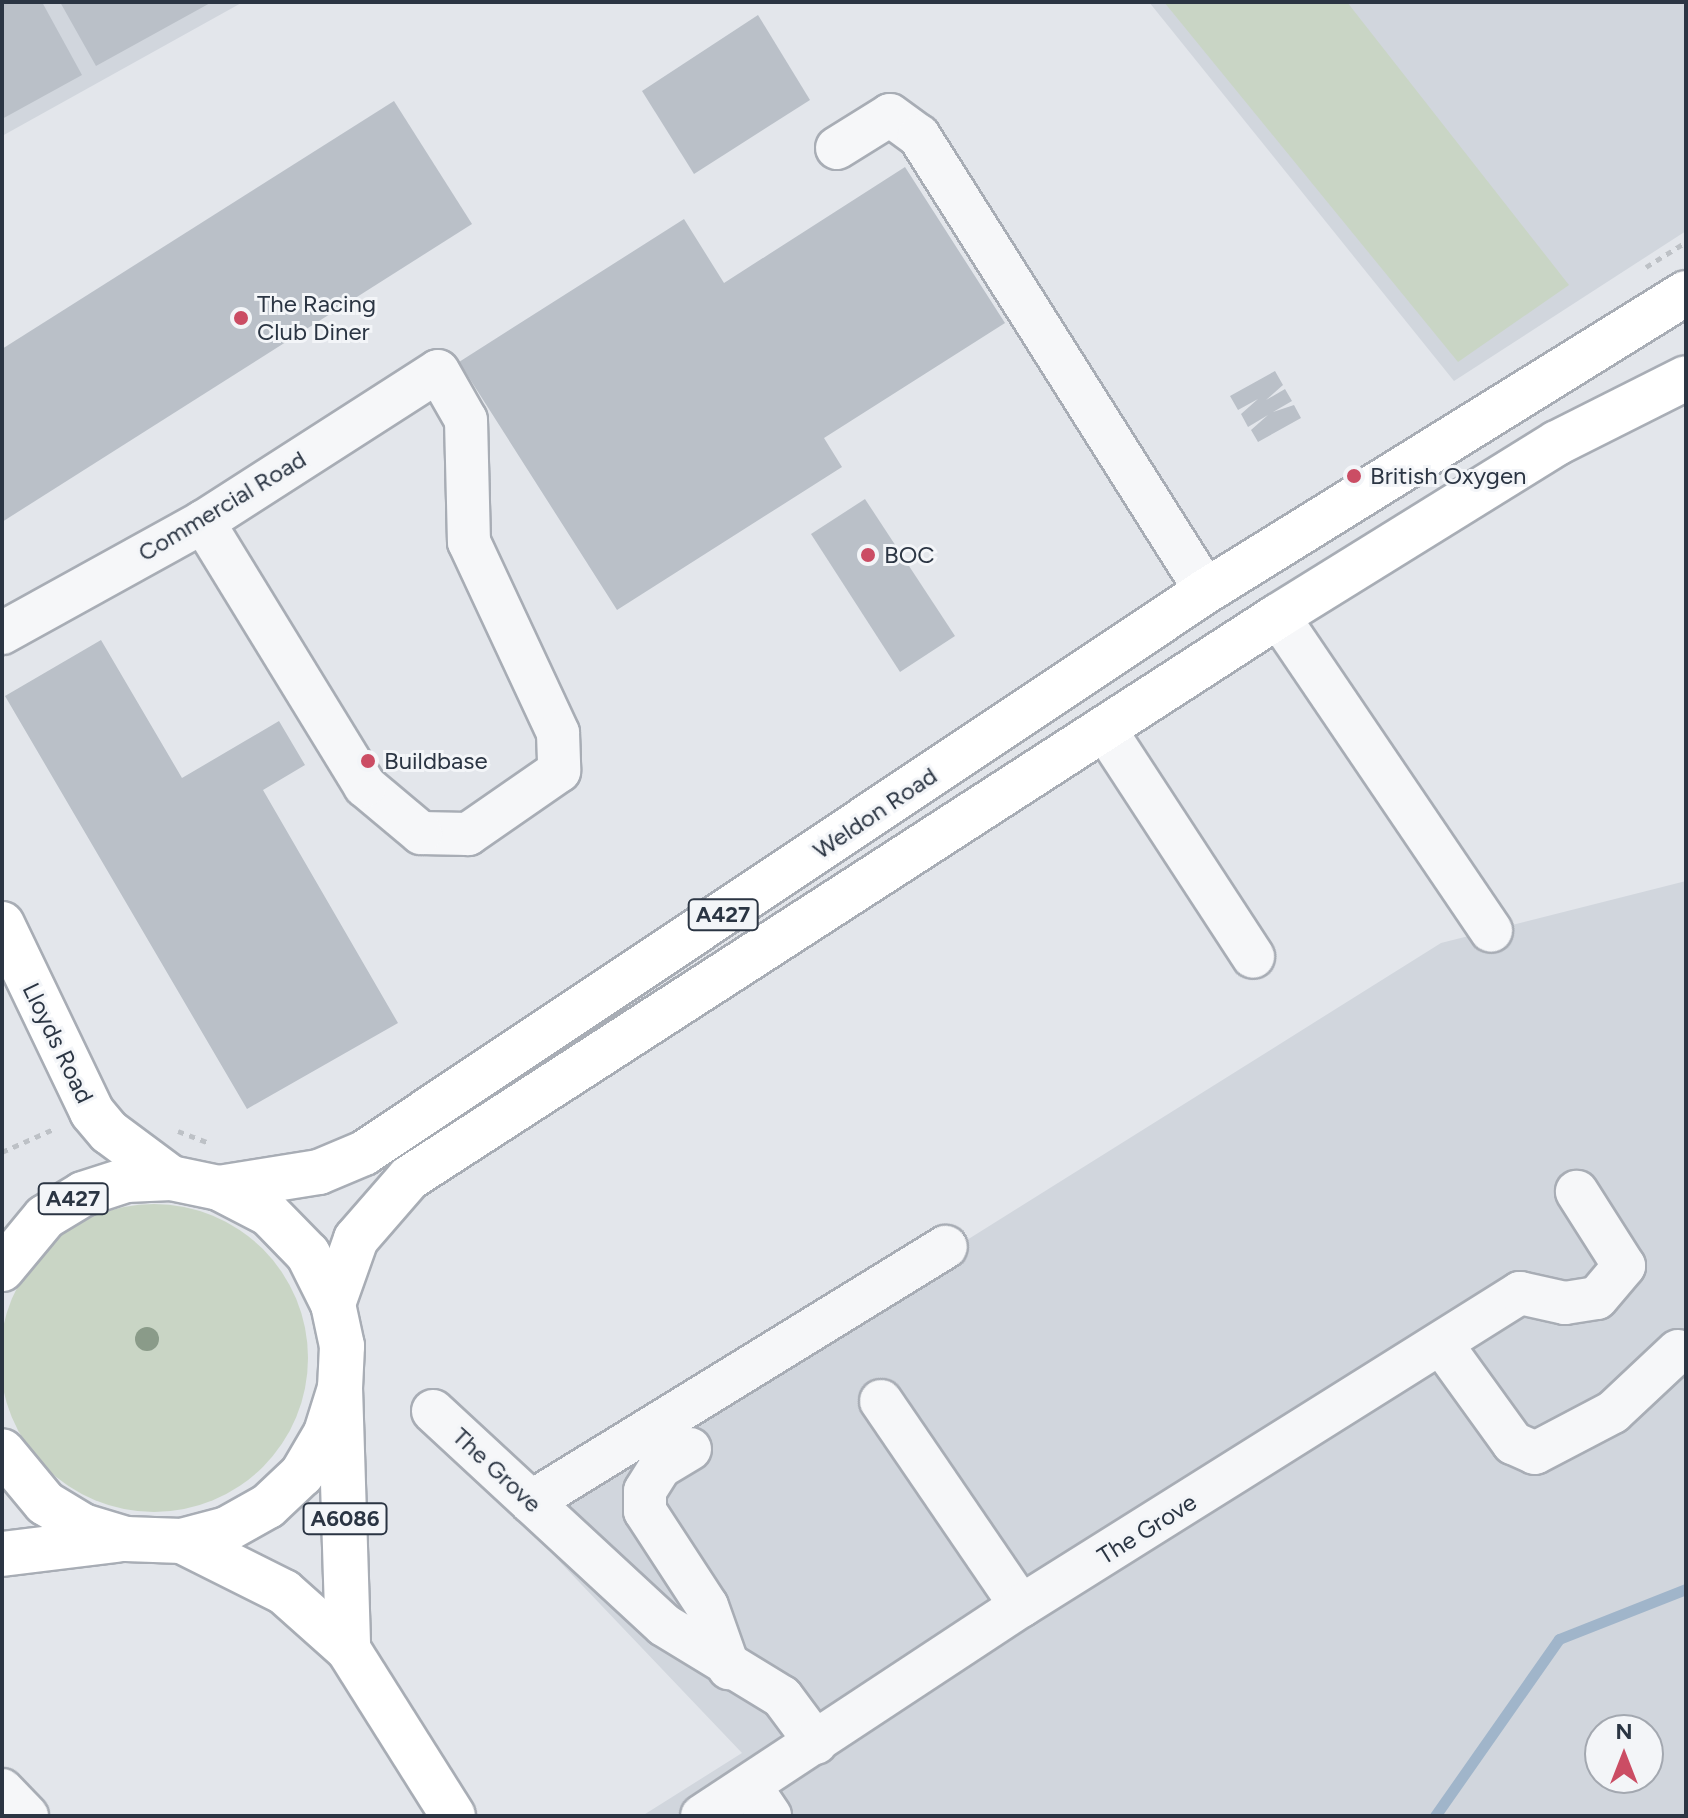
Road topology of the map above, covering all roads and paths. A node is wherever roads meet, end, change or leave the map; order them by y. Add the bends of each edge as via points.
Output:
1 (837, 148) dead end
2 (1686, 293) edge
3 (1686, 378) edge
4 (203, 522) junction
5 (1206, 591) junction
6 (1278, 616) junction
7 (2, 633) edge
8 (1104, 728) junction
9 (2, 924) edge
10 (1491, 931) dead end
11 (1253, 957) dead end
12 (70, 1122) dead end
13 (170, 1127) dead end
14 (225, 1145) dead end
15 (2, 1152) edge
16 (171, 1178) junction
17 (219, 1188) junction
18 (1577, 1192) dead end
19 (946, 1247) dead end
20 (2, 1269) edge
21 (333, 1304) junction
22 (1443, 1346) junction
23 (1678, 1351) dead end
24 (340, 1388) junction
25 (881, 1401) dead end
26 (433, 1411) dead end
27 (690, 1449) dead end
28 (2, 1451) edge
29 (531, 1502) junction
30 (126, 1539) junction
31 (182, 1541) junction
32 (2, 1554) edge
33 (1021, 1606) junction
34 (348, 1649) junction
35 (729, 1668) junction
36 (816, 1743) junction
37 (2, 1790) edge
38 (760, 1801) edge
39 (27, 1816) edge
40 (453, 1816) edge
41 (702, 1816) edge

1 - 5 street via 890,115 919,136
2 - 5 main road, Weldon Road / A427
3 - 6 main road, A427 via 1557,443
4 - 4 street, Commercial Road via 438,371 466,420 469,542 558,733 559,771 468,834 421,833 365,786
4 - 7 street, Commercial Road
5 - 17 main road, Weldon Road / A427 via 364,1153 319,1172
6 - 8 main road, A427
6 - 10 street
8 - 11 street
8 - 21 main road, A427 via 409,1178 356,1239
9 - 16 main road, Lloyds Road via 92,1112 109,1132
12 - 15 path
13 - 14 path
16 - 17 main road, A427
16 - 20 main road, A427 via 126,1180 83,1194 45,1217
17 - 21 main road, A427 via 269,1214 289,1234 308,1254
18 - 22 street, The Grove via 1624,1266 1597,1298 1565,1303 1520,1293
19 - 29 street
21 - 24 main road, A427 via 342,1346
22 - 23 street via 1513,1443 1535,1453 1626,1403
22 - 33 street, The Grove
24 - 31 main road, A427 via 326,1433 302,1474 241,1522
24 - 34 main road, A6086
25 - 33 street
26 - 29 street, The Grove
27 - 35 street via 660,1467 645,1491 645,1511 707,1606
28 - 30 main road, A427 via 45,1503 83,1526
29 - 35 street, The Grove via 664,1625
30 - 31 main road, A427
30 - 32 main road, A427
31 - 34 main road via 284,1592
33 - 36 street, The Grove
34 - 40 main road
35 - 36 street, The Grove via 782,1697
36 - 38 street, The Grove
37 - 39 street
38 - 41 street, The Grove

